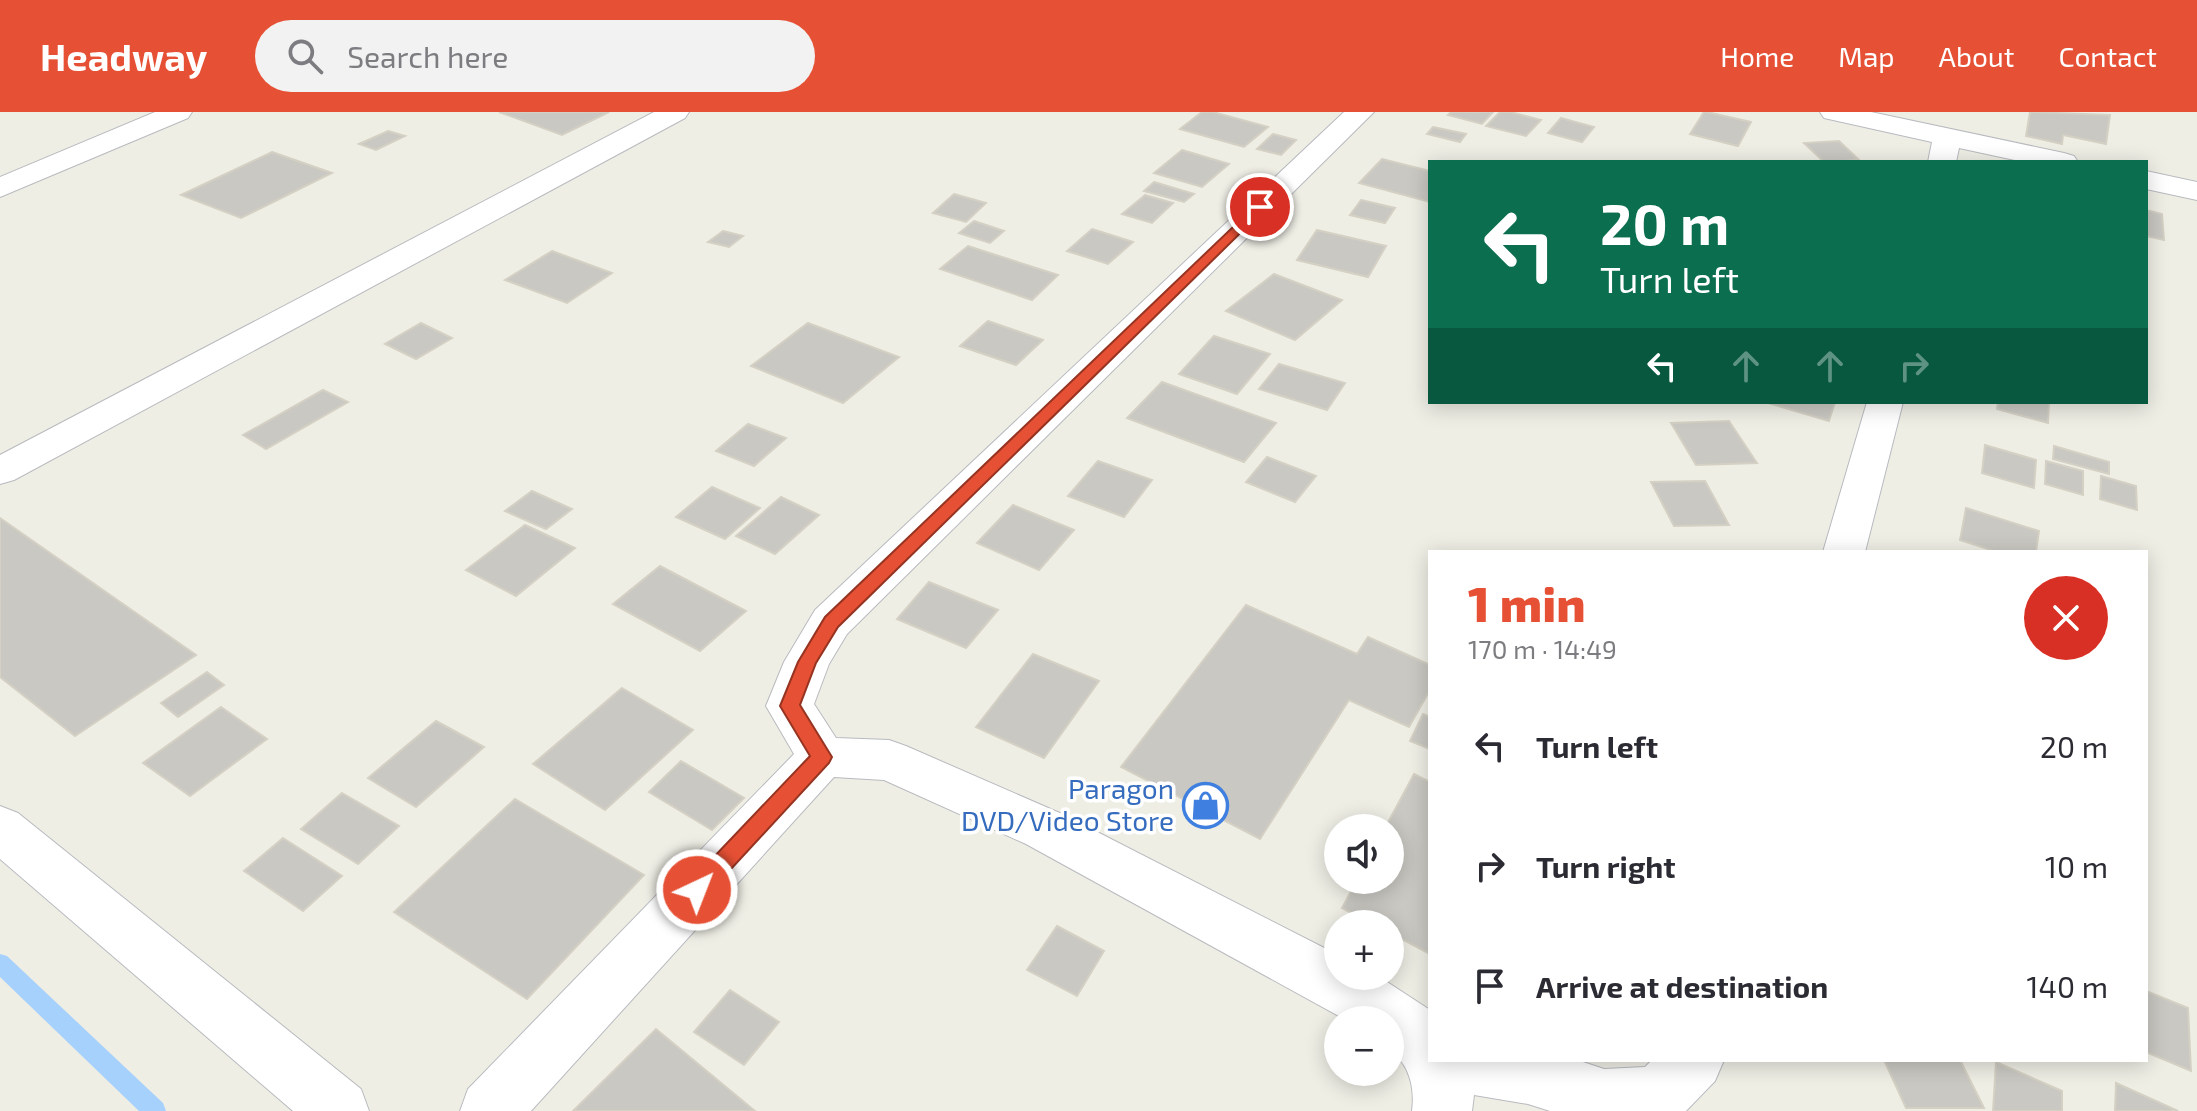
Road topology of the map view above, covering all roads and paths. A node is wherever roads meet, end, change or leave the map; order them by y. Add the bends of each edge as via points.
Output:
1 (178, 112) edge
2 (675, 112) edge
3 (1360, 112) edge
4 (1834, 112) edge
5 (1945, 149) edge
6 (2046, 160) edge
7 (2148, 180) edge
8 (0, 188) edge
9 (2197, 191) edge
10 (1884, 404) edge
11 (0, 471) edge
12 (1845, 550) edge
13 (822, 757) junction
14 (0, 828) edge
15 (1428, 1053) edge
16 (1432, 1062) edge
17 (1450, 1062) edge
18 (1692, 1062) edge
19 (339, 1111) edge
20 (490, 1111) edge
21 (1442, 1111) edge

1 - 8 street
2 - 11 street
3 - 13 street via 831,622 807,662 790,706
4 - 5 street
5 - 6 street
7 - 9 street
10 - 12 street
13 - 15 street via 889,760 1044,829 1356,994 1420,1037
13 - 20 street
14 - 19 street
16 - 21 street via 1445,1090
17 - 18 street via 1528,1074 1604,1099 1658,1097

